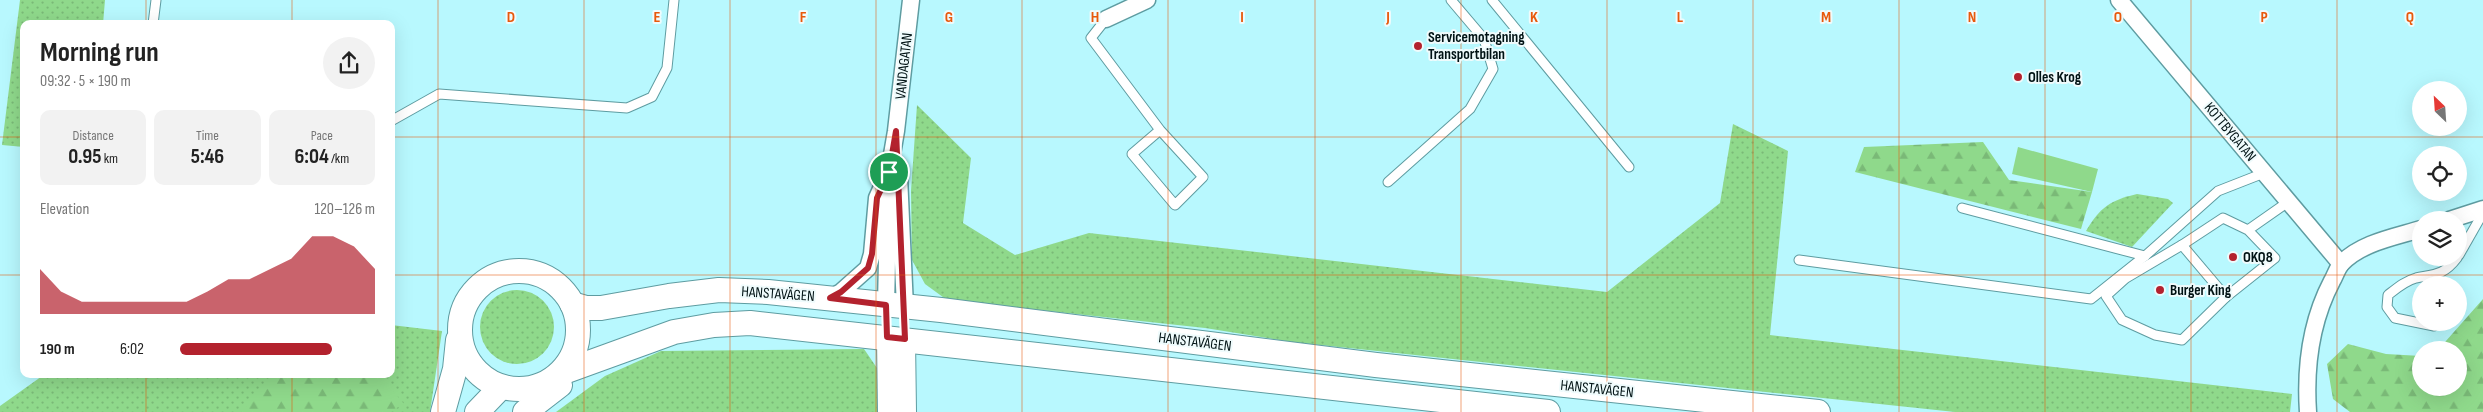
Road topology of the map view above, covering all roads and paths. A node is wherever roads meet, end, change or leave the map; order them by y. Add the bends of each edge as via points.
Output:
1 (156, 0) edge
2 (674, 0) edge
3 (911, 0) edge
4 (1147, 0) edge
5 (1451, 0) edge
6 (1492, 0) edge
7 (2119, 0) edge
8 (1106, 19) joint
9 (154, 20) edge
10 (395, 119) edge
11 (1160, 130) junction
12 (896, 131) junction
13 (1629, 167) dead end
14 (889, 172) junction
15 (2264, 173) junction
16 (1388, 182) dead end
17 (2288, 202) junction
18 (1962, 208) dead end
19 (2483, 211) edge
20 (2467, 215) edge
21 (2248, 230) junction
22 (2412, 231) edge
23 (2467, 240) edge
24 (2182, 245) junction
25 (2145, 256) junction
26 (1799, 260) dead end
27 (2341, 264) junction
28 (2449, 266) edge
29 (2432, 276) edge
30 (2412, 280) edge
31 (2226, 297) junction
32 (830, 298) junction
33 (572, 304) junction
34 (895, 306) junction
35 (2412, 321) edge
36 (459, 333) junction
37 (896, 338) junction
38 (598, 358) junction
39 (561, 372) junction
40 (2306, 385) junction
41 (501, 387) junction
42 (443, 412) edge
43 (477, 412) edge
44 (526, 412) edge
45 (888, 412) edge
46 (906, 412) edge
47 (1548, 412) edge
48 (1818, 412) edge
49 (2298, 412) edge
50 (2308, 412) edge

1 - 9 lane
2 - 10 lane via 667,68 652,97 627,108 440,94
3 - 12 street, VANDAGATAN
4 - 8 street
5 - 16 lane via 1484,39 1493,69 1470,110
6 - 13 lane
7 - 15 street, KOTTBYGATAN
8 - 11 lane via 1091,38
11 - 11 lane via 1132,154 1175,206 1203,177
12 - 14 street, VANDAGATAN
12 - 34 street, VANDAGATAN
14 - 32 street, VANDAGATAN via 877,198 868,268
14 - 34 street, VANDAGATAN
15 - 17 street, KOTTBYGATAN
15 - 25 lane via 2218,191
17 - 21 lane
17 - 27 street, KOTTBYGATAN
18 - 25 lane
19 - 20 street
19 - 23 lane
21 - 24 lane via 2223,218
21 - 31 lane via 2275,258
22 - 27 street via 2362,249
24 - 31 lane
24 - 31 lane via 2126,278 2106,296 2122,320 2155,335 2182,340
25 - 26 lane via 2091,299
27 - 40 street via 2327,290 2316,324
28 - 29 lane
30 - 35 lane via 2388,295 2387,307 2395,318
32 - 33 main road, HANSTAVÄGEN via 719,290 601,308
32 - 34 main road, HANSTAVÄGEN
33 - 36 main road via 562,290 541,276 516,271 499,274 474,292 461,316
33 - 39 main road via 578,322 578,340 572,358
34 - 37 main road
34 - 48 main road, HANSTAVÄGEN via 1376,365
36 - 41 main road via 471,367 484,379
36 - 42 main road via 455,369
37 - 38 main road, HANSTAVÄGEN via 750,323 714,325 674,332
37 - 45 street
37 - 46 street
37 - 47 main road, HANSTAVÄGEN
38 - 39 main road, HANSTAVÄGEN
38 - 44 main road
39 - 41 main road via 533,388
40 - 49 street
40 - 50 street
41 - 43 main road

